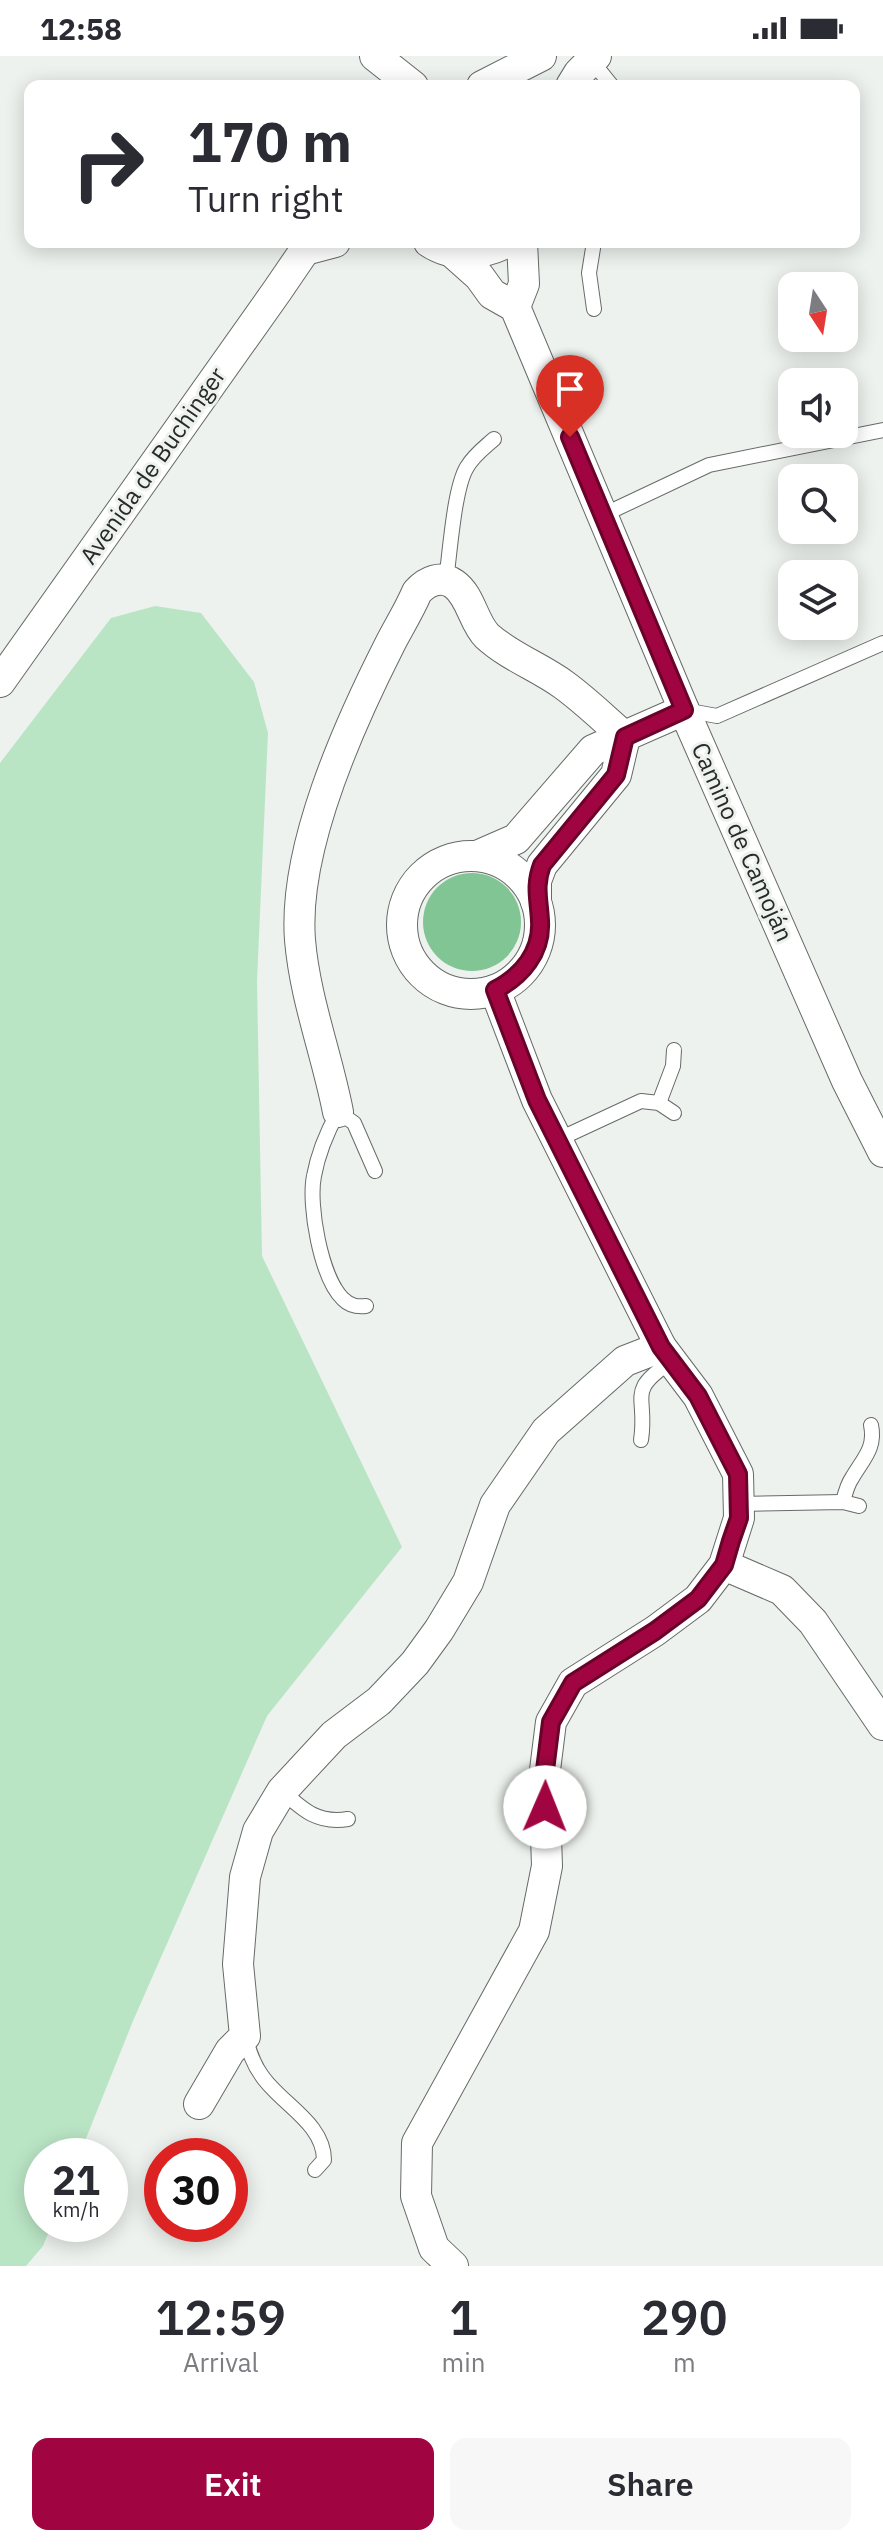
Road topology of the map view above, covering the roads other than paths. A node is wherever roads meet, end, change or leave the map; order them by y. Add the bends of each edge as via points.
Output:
1 (374, 56) edge
2 (541, 56) edge
3 (594, 58) edge
4 (378, 80) edge
5 (405, 80) edge
6 (494, 80) edge
7 (575, 80) edge
8 (608, 80) edge
9 (305, 248) edge
10 (441, 248) edge
11 (444, 248) edge
12 (495, 248) edge
13 (522, 248) edge
14 (593, 248) edge
15 (515, 307) junction
16 (594, 309) dead end
17 (883, 430) edge
18 (494, 439) dead end
19 (603, 515) junction
20 (446, 580) junction
21 (883, 643) edge
22 (0, 682) edge
23 (684, 710) junction
24 (625, 737) junction
25 (477, 856) junction
26 (536, 902) junction
27 (495, 990) junction
28 (674, 1050) dead end
29 (659, 1103) junction
30 (338, 1112) junction
31 (674, 1113) dead end
32 (557, 1140) junction
33 (883, 1152) edge
34 (375, 1171) dead end
35 (366, 1306) dead end
36 (666, 1354) junction
37 (871, 1425) dead end
38 (641, 1440) dead end
39 (843, 1502) junction
40 (739, 1504) junction
41 (859, 1506) dead end
42 (724, 1565) junction
43 (883, 1725) edge
44 (282, 1791) junction
45 (348, 1819) dead end
46 (250, 2022) junction
47 (199, 2104) dead end
48 (315, 2170) dead end
49 (453, 2266) edge

1 - 4 street
1 - 5 street
2 - 6 street
3 - 7 street
3 - 8 lane
9 - 22 street, Avenida de Buchinger
10 - 15 street, Camino de Camoján via 479,276 492,294
11 - 12 street via 470,254
13 - 15 street via 524,284
14 - 16 lane via 589,273
15 - 19 street, Camino de Camoján
17 - 19 lane via 709,465
18 - 20 lane via 472,460 458,488
19 - 23 street, Camino de Camoján
20 - 24 street via 461,590 485,634 563,684
20 - 30 street via 430,581 417,592 388,647 317,817 302,878 300,939
21 - 23 lane via 717,716
23 - 24 street
23 - 33 street, Camino de Camoján
24 - 25 street via 593,750 516,839
24 - 26 street via 616,775 542,865
25 - 26 street via 513,870
25 - 27 street via 457,857 422,876 410,892 402,930 415,966 429,980 466,994
26 - 27 street via 539,940 532,959
27 - 32 street
28 - 29 lane
29 - 31 lane
29 - 32 lane via 632,1104
30 - 34 lane via 354,1123
30 - 35 lane via 314,1176 314,1219 338,1293 349,1304
32 - 36 street
36 - 38 lane via 642,1388
36 - 40 street via 698,1396 738,1474
36 - 44 street via 625,1361 546,1431 495,1505 468,1582 415,1663 379,1701 334,1735
37 - 39 lane via 869,1453 850,1480
39 - 40 lane
39 - 41 lane
40 - 42 street
42 - 43 street via 782,1590 813,1622
42 - 49 street via 698,1599 573,1683 551,1722 544,1778 547,1866 534,1931 417,2143 416,2196 434,2248
44 - 45 lane via 307,1814
44 - 46 street via 258,1831 245,1877 238,1964
46 - 47 street
46 - 48 lane via 250,2058 317,2134 324,2160

